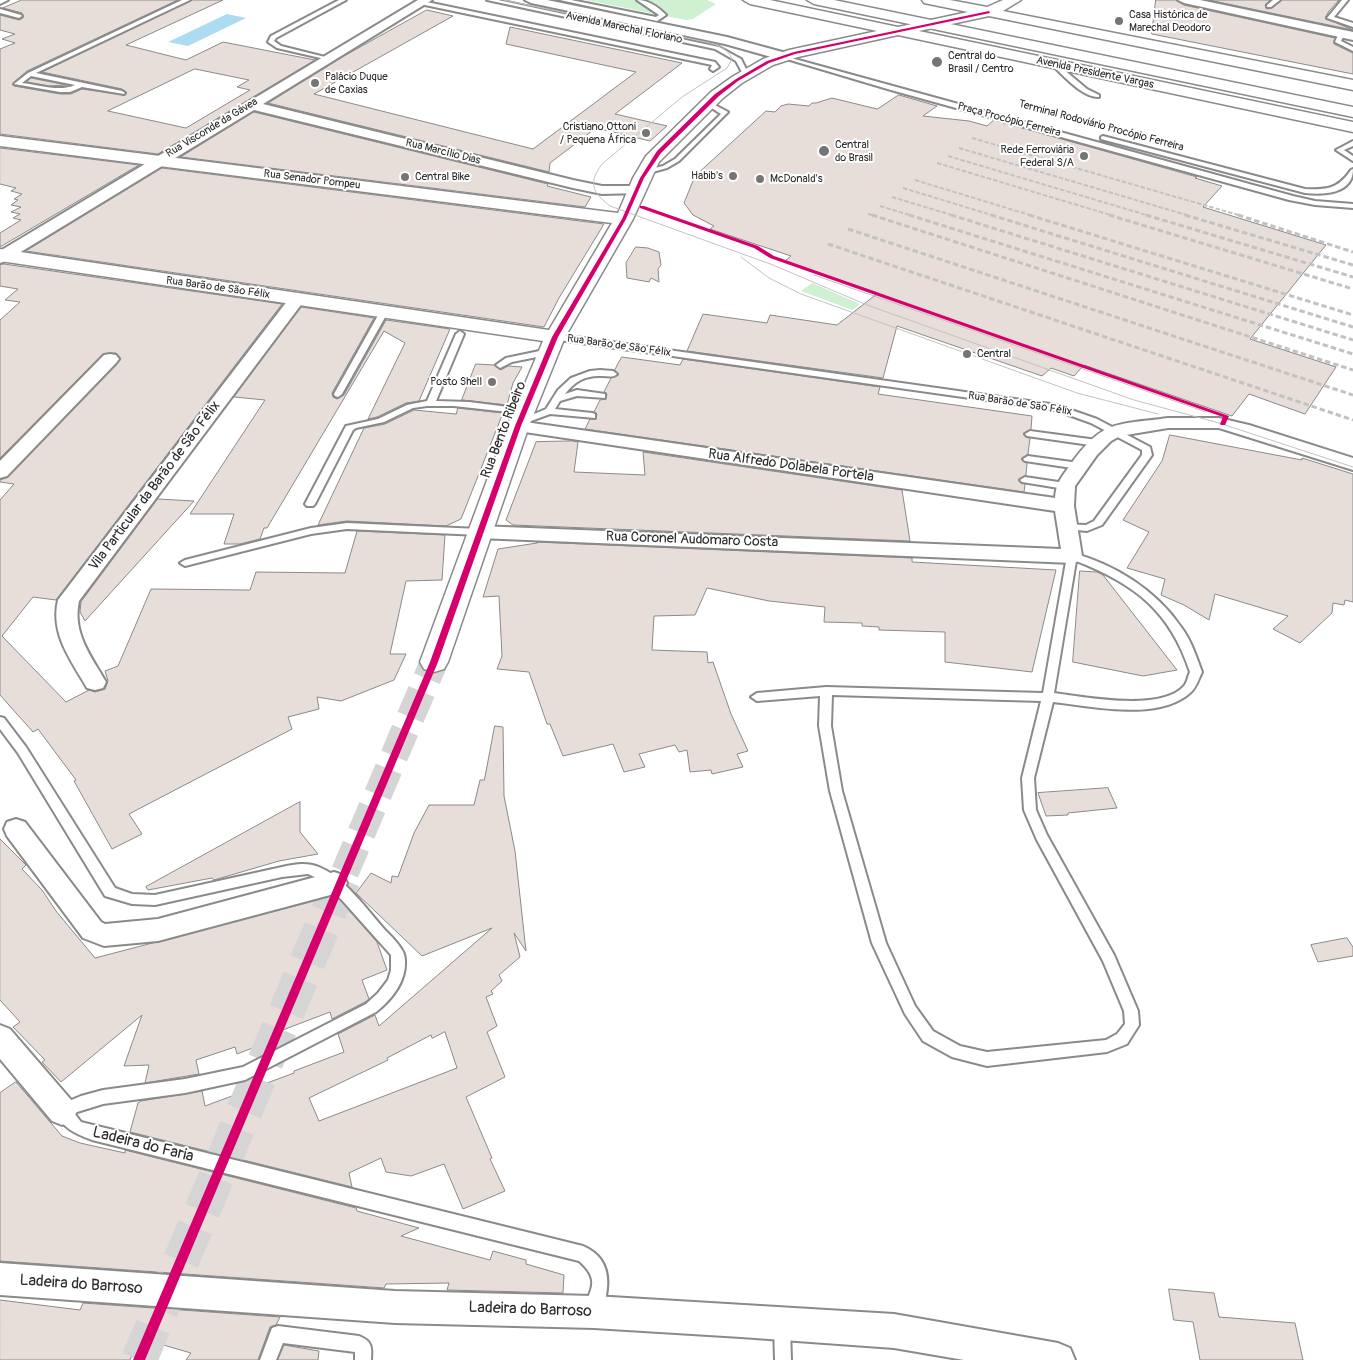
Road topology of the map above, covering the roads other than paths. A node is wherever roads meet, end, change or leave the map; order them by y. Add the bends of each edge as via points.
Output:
1 (5, 0) edge
2 (188, 0) edge
3 (343, 0) edge
4 (490, 0) edge
5 (531, 0) edge
6 (606, 0) edge
7 (640, 0) edge
8 (750, 0) edge
9 (814, 0) edge
10 (865, 0) edge
11 (929, 0) edge
12 (1014, 0) edge
13 (1184, 0) edge
14 (1277, 0) edge
15 (1346, 0) edge
16 (424, 1) edge
17 (0, 2) edge
18 (563, 2) edge
19 (1269, 6) dead end
20 (596, 7) junction
21 (782, 7) junction
22 (0, 11) edge
23 (18, 16) dead end
24 (611, 17) junction
25 (955, 18) junction
26 (928, 24) junction
27 (994, 26) junction
28 (896, 30) junction
29 (1349, 35) edge
30 (588, 38) junction
31 (1353, 49) edge
32 (783, 56) junction
33 (1019, 57) junction
34 (327, 59) junction
35 (1054, 64) junction
36 (713, 69) dead end
37 (835, 70) junction
38 (30, 74) junction
39 (746, 75) junction
40 (83, 84) junction
41 (1353, 85) edge
42 (122, 93) dead end
43 (1099, 94) dead end
44 (1353, 99) edge
45 (251, 104) junction
46 (1000, 110) dead end
47 (1353, 112) edge
48 (1054, 125) dead end
49 (1353, 127) edge
50 (1074, 130) dead end
51 (1093, 135) dead end
52 (0, 141) edge
53 (1347, 146) edge
54 (1353, 159) edge
55 (159, 160) junction
56 (1353, 171) edge
57 (636, 190) junction
58 (1352, 207) edge
59 (624, 219) junction
60 (1, 257) edge
61 (297, 299) junction
62 (384, 312) junction
63 (460, 334) dead end
64 (552, 345) junction
65 (110, 359) dead end
66 (500, 365) dead end
67 (613, 374) dead end
68 (338, 394) dead end
69 (602, 396) dead end
70 (556, 399) junction
71 (430, 404) junction
72 (549, 411) junction
73 (592, 416) dead end
74 (520, 420) junction
75 (1115, 431) junction
76 (1030, 434) dead end
77 (1097, 444) junction
78 (1028, 459) dead end
79 (1353, 464) edge
80 (1079, 466) junction
81 (0, 472) edge
82 (1025, 480) dead end
83 (1065, 486) junction
84 (310, 504) dead end
85 (1065, 516) junction
86 (480, 532) junction
87 (1072, 556) junction
88 (186, 563) dead end
89 (434, 662) tunnel mouth
90 (95, 682) dead end
91 (826, 691) junction
92 (1048, 696) junction
93 (757, 697) dead end
94 (0, 721) edge
95 (16, 829) dead end
96 (334, 883) junction
97 (0, 1038) edge
98 (62, 1111) junction
99 (0, 1279) edge
100 (594, 1312) junction
101 (782, 1324) junction
102 (268, 1360) edge
103 (363, 1360) edge
104 (783, 1360) edge
105 (1058, 1360) edge

1 - 17 lane
2 - 38 lane
3 - 34 lane via 273,37 271,42
4 - 24 lane, Avenida Marechal Floriano
5 - 18 street, Avenida Marechal Floriano
6 - 20 lane
7 - 24 lane via 662,15 657,19
8 - 21 main road, Avenida Presidente Vargas
9 - 26 main road, Avenida Presidente Vargas
10 - 25 main road, Avenida Presidente Vargas
11 - 27 main road, Avenida Presidente Vargas
12 - 27 main road
13 - 29 street
14 - 19 lane
15 - 29 lane via 1330,18
16 - 30 lane
16 - 34 street, Rua Visconde da Gávea
18 - 20 lane
18 - 24 street, Avenida Marechal Floriano
20 - 24 lane
21 - 28 main road, Avenida Presidente Vargas
21 - 32 main road via 806,21 812,32 808,38 783,50
22 - 23 lane
24 - 30 lane
24 - 32 street, Avenida Marechal Floriano
24 - 39 lane, Avenida Marechal Floriano via 717,48 739,60
25 - 26 main road
25 - 27 main road, Avenida Presidente Vargas
26 - 27 main road, Avenida Presidente Vargas
26 - 28 main road
27 - 33 main road via 1008,51
27 - 41 main road, Avenida Presidente Vargas
27 - 44 main road, Avenida Presidente Vargas
27 - 47 main road, Avenida Presidente Vargas
28 - 32 main road
28 - 33 main road, Avenida Presidente Vargas
29 - 31 lane
30 - 36 lane via 715,64
32 - 37 lane, Praça Procópio Ferreira
32 - 39 main road, Rua Bento Ribeiro
33 - 35 main road, Avenida Presidente Vargas
34 - 45 street, Rua Visconde da Gávea
35 - 43 lane via 1081,86
35 - 49 main road, Avenida Presidente Vargas
37 - 46 lane, Terminal Rodoviário Procópio Ferreira
37 - 58 lane, Praça Procópio Ferreira via 1292,198
38 - 40 lane
38 - 40 lane via 17,84 70,90
39 - 57 main road, Rua Bento Ribeiro via 717,95 659,152
40 - 42 lane
45 - 55 street, Rua Visconde da Gávea
45 - 57 street, Rua Marcílio Dias via 573,184 602,190
48 - 50 lane, Terminal Rodoviário Procópio Ferreira
51 - 56 lane, Terminal Rodoviário Procópio Ferreira via 1318,193 1337,190
52 - 55 main road, Rua Senador Pompeu
53 - 54 lane
55 - 59 main road, Rua Senador Pompeu
55 - 60 street, Rua Visconde da Gávea
57 - 59 main road, Rua Bento Ribeiro
59 - 64 main road, Rua Bento Ribeiro
60 - 61 main road, Rua Barão de São Félix
61 - 62 main road, Rua Barão de São Félix
61 - 90 street, Vila Particular da Barão de São Félix via 69,600 65,625
62 - 64 main road, Rua Barão de São Félix
62 - 68 lane
63 - 71 lane
64 - 66 lane
64 - 74 main road, Rua Bento Ribeiro
64 - 75 lane, Rua Barão de São Félix via 1057,408
65 - 81 street
67 - 70 lane via 591,373 577,377 564,386
69 - 70 lane via 578,393
70 - 72 lane
71 - 74 lane via 484,403
71 - 84 lane via 408,407 376,422 350,428
72 - 73 lane
72 - 74 lane
74 - 85 street, Rua Alfredo Dolabela Portela
74 - 86 main road, Rua Bento Ribeiro
75 - 77 street
75 - 79 street via 1168,423 1223,424
75 - 85 lane, Rua Alfredo Dolabela Portela via 1144,447 1148,455 1098,523 1087,528
76 - 77 lane
77 - 80 street
78 - 80 lane
80 - 83 street
82 - 83 lane
83 - 85 street
85 - 87 street
86 - 87 street, Rua Coronel Audomaro Costa
86 - 88 lane, Rua Coronel Audomaro Costa via 347,526 311,531
86 - 89 main road, Rua Bento Ribeiro
87 - 92 lane
87 - 92 lane, Rua Coronel Audomaro Costa via 1138,587 1178,628 1191,652 1196,672 1188,689 1155,704 1136,706
91 - 92 lane, Rua Coronel Audomaro Costa
91 - 92 lane via 825,726 836,792 879,943 910,1010 928,1036 957,1052 987,1059 1107,1046 1122,1039 1132,1025 1131,1011 1108,959 1030,810 1028,778
91 - 93 lane, Rua Coronel Audomaro Costa
94 - 96 lane via 22,750 110,892 116,895 140,901 155,900 300,869 317,871
95 - 96 street via 92,930 104,935 158,930
96 - 98 lane via 397,953 396,978 379,1002 245,1073 185,1086 103,1097
97 - 98 street
98 - 100 lane, Ladeira do Faria via 76,1127 92,1133 583,1254 595,1263 600,1276
99 - 100 street, Ladeira do Barroso via 396,1306
100 - 101 street, Ladeira do Barroso
101 - 104 lane
101 - 105 street, Ladeira do Barroso via 894,1331
102 - 103 lane via 278,1334 359,1344 364,1348

